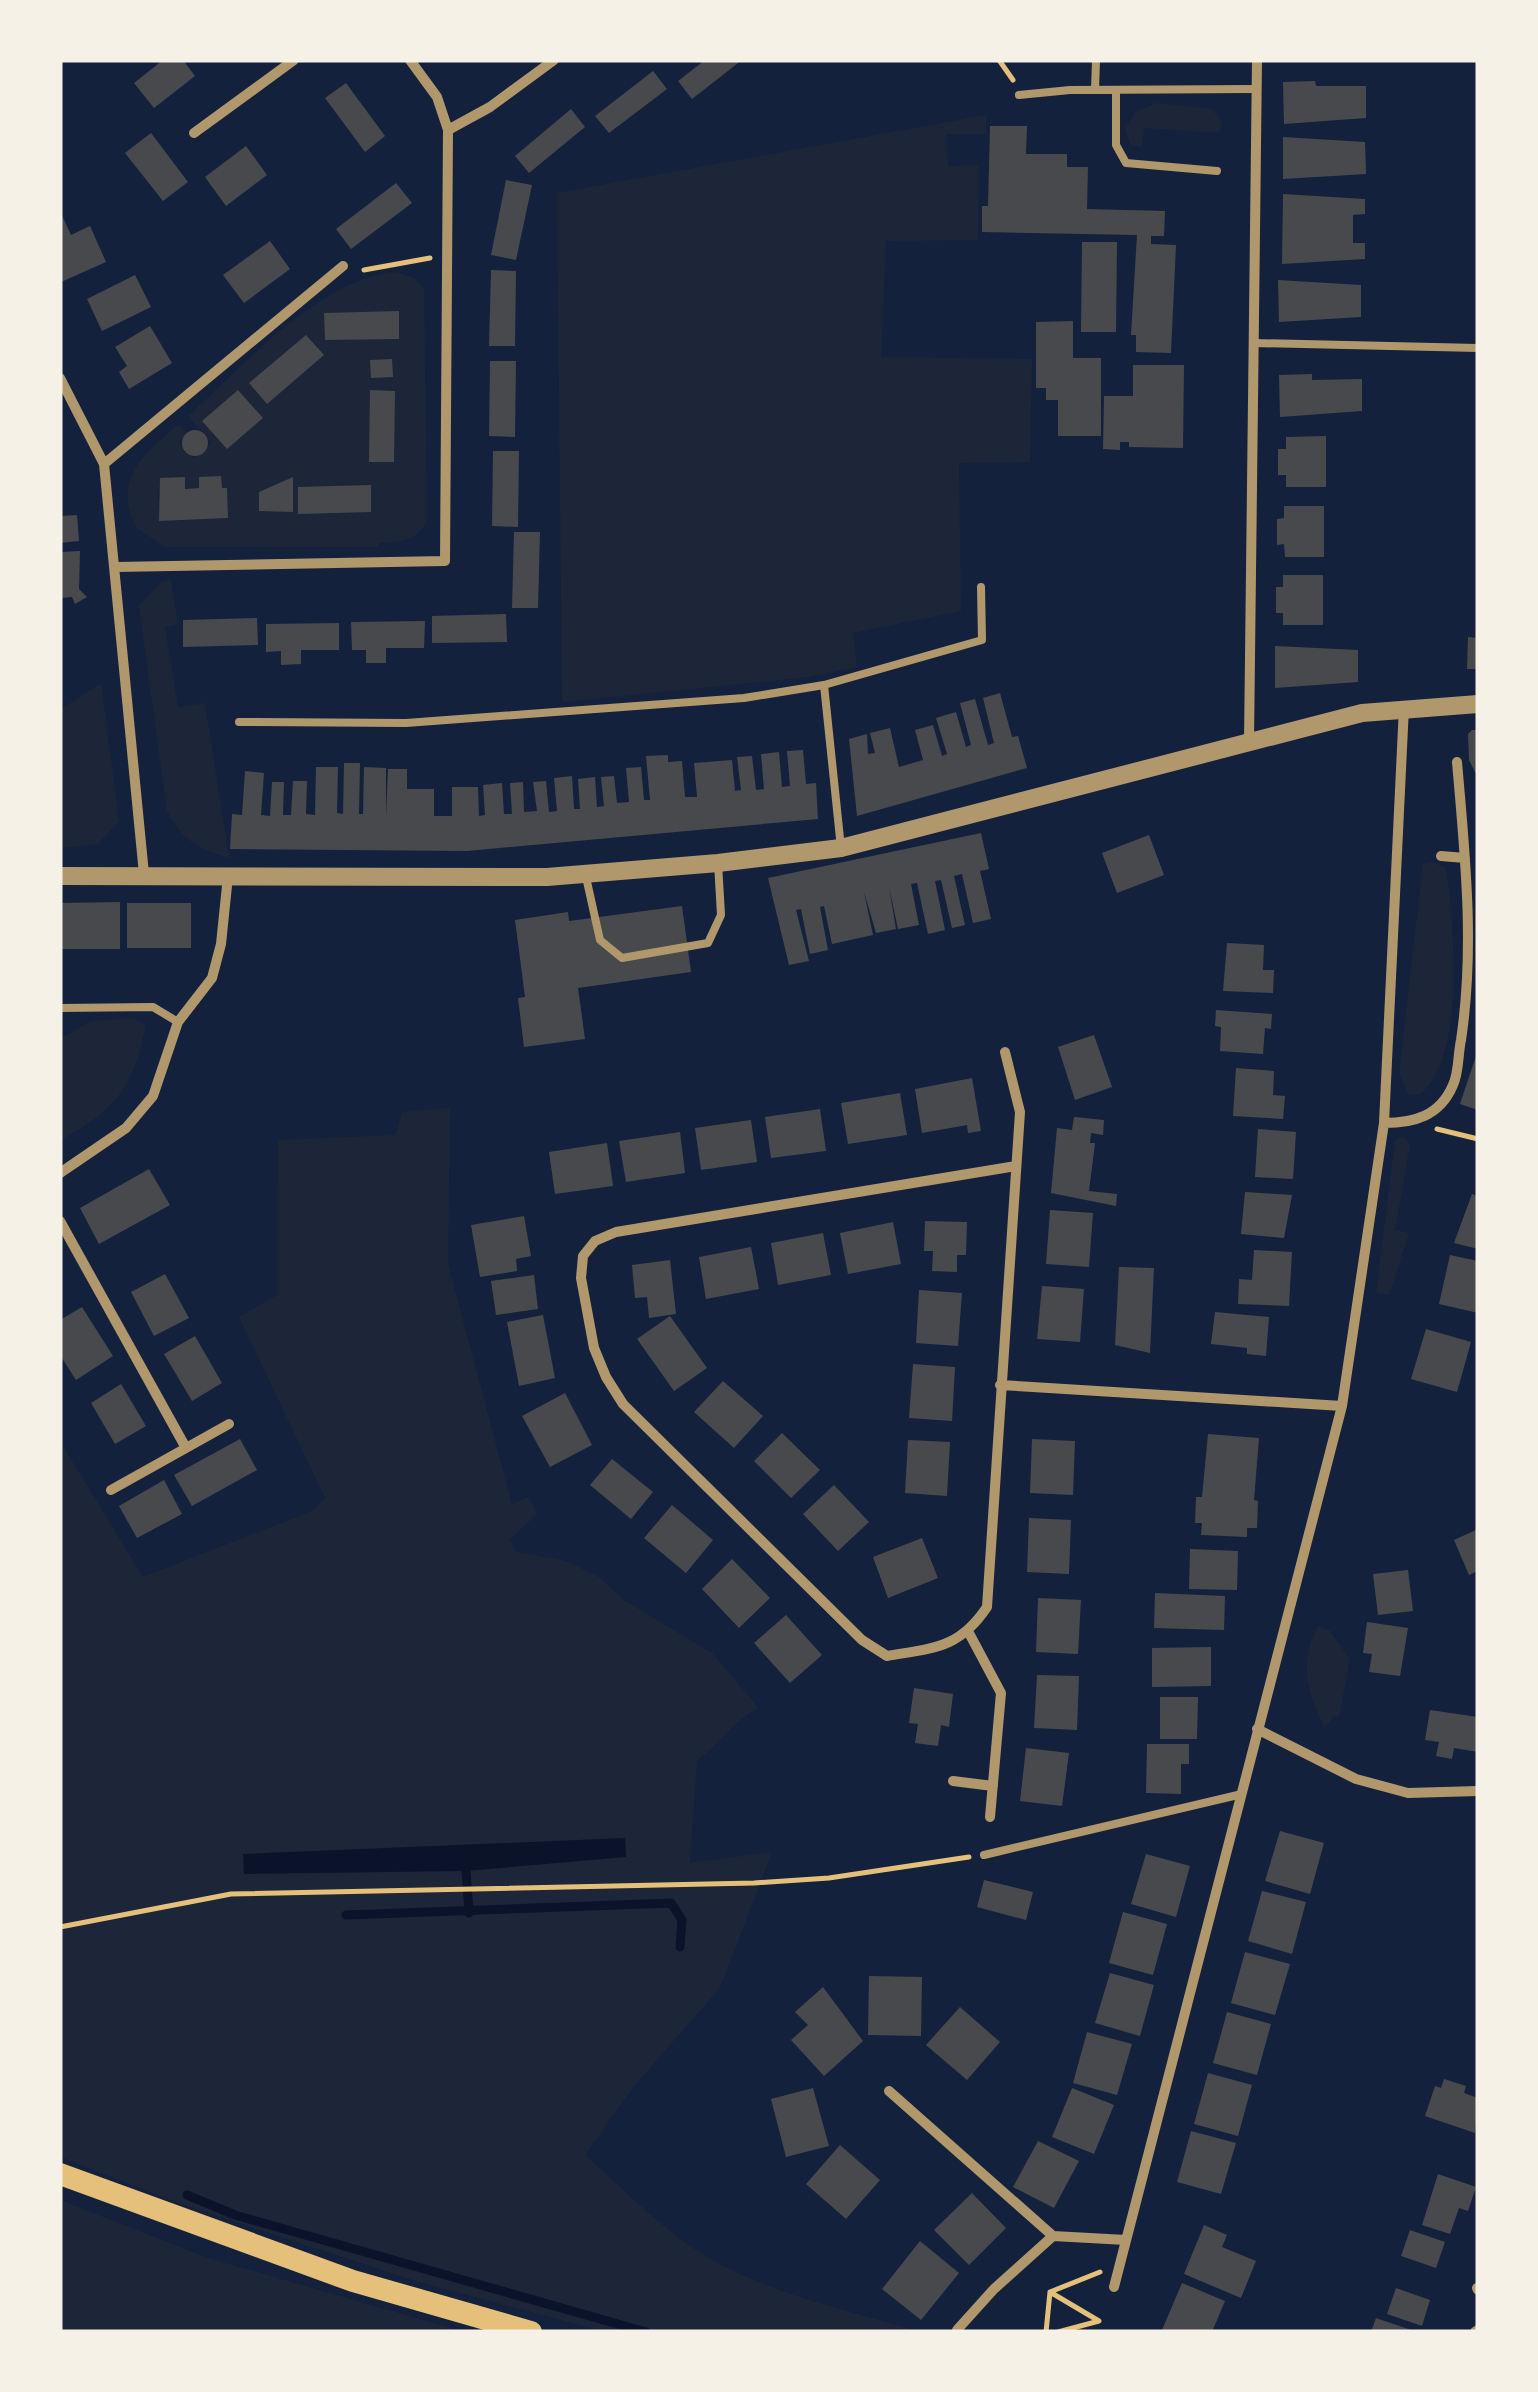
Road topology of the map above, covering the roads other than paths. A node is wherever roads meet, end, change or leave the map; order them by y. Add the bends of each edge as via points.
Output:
1 (294, 60) edge
2 (410, 60) edge
3 (554, 60) edge
4 (1096, 60) edge
5 (1257, 60) edge
6 (1257, 89) junction
7 (1095, 90) junction
8 (1116, 90) junction
9 (1019, 95) dead end
10 (448, 130) junction
11 (194, 133) dead end
12 (1217, 171) dead end
13 (343, 266) dead end
14 (1254, 343) junction
15 (1478, 348) edge
16 (60, 378) edge
17 (104, 464) junction
18 (116, 567) junction
19 (981, 587) dead end
20 (824, 685) junction
21 (1478, 704) edge
22 (1404, 708) junction
23 (239, 722) dead end
24 (1249, 742) junction
25 (1457, 762) dead end
26 (841, 848) junction
27 (1441, 856) dead end
28 (1465, 858) junction
29 (1478, 858) edge
30 (718, 863) junction
31 (144, 874) junction
32 (60, 876) edge
33 (228, 876) junction
34 (586, 876) junction
35 (60, 1008) edge
36 (178, 1022) junction
37 (1005, 1052) dead end
38 (1384, 1123) junction
39 (1016, 1166) junction
40 (60, 1173) edge
41 (60, 1221) edge
42 (1000, 1385) junction
43 (1342, 1406) junction
44 (228, 1424) dead end
45 (186, 1448) junction
46 (112, 1490) dead end
47 (970, 1633) junction
48 (1257, 1729) junction
49 (953, 1781) dead end
50 (993, 1786) junction
51 (1478, 1791) edge
52 (1242, 1794) junction
53 (990, 1817) dead end
54 (984, 1855) road end
55 (890, 2091) dead end
56 (60, 2174) edge
57 (1053, 2236) junction
58 (1126, 2240) junction
59 (1114, 2287) dead end
60 (957, 2330) edge
61 (531, 2332) edge

1 - 11 street
2 - 10 street via 437,97
3 - 10 street
4 - 7 lane
5 - 6 street
6 - 8 lane
6 - 14 street
7 - 8 lane
7 - 9 lane
8 - 12 lane via 1116,145 1126,163
10 - 18 street via 444,561
13 - 17 street
14 - 15 lane
14 - 24 street
16 - 17 street
17 - 18 street
18 - 31 street
19 - 20 lane via 982,640
20 - 23 lane via 744,698 406,723
20 - 26 lane
21 - 22 street
22 - 24 street via 1362,712
22 - 38 street
24 - 26 street
25 - 28 street
26 - 30 street
27 - 28 street
28 - 29 lane
28 - 38 street via 1466,1008 1454,1085 1434,1111 1413,1122
30 - 34 street
30 - 34 lane via 721,915 708,943 622,958 600,940
31 - 32 street
31 - 33 street
33 - 34 street
33 - 36 street via 212,978
35 - 36 lane via 154,1007
36 - 40 street via 152,1096 126,1128
37 - 39 street via 1020,1112
38 - 43 street
39 - 42 street
39 - 47 street via 616,1232 595,1240 583,1256 580,1278 594,1348 623,1404 862,1640 886,1656 943,1646
41 - 45 street
42 - 43 street
42 - 47 street via 993,1560 987,1607
43 - 48 street
44 - 45 street
45 - 46 street
47 - 50 street via 1001,1693
48 - 51 street via 1356,1779 1408,1792
48 - 52 street
49 - 50 street
50 - 53 street
52 - 54 lane
52 - 58 street
55 - 57 street
56 - 61 main road via 353,2280
57 - 58 street
57 - 60 street
58 - 59 street

